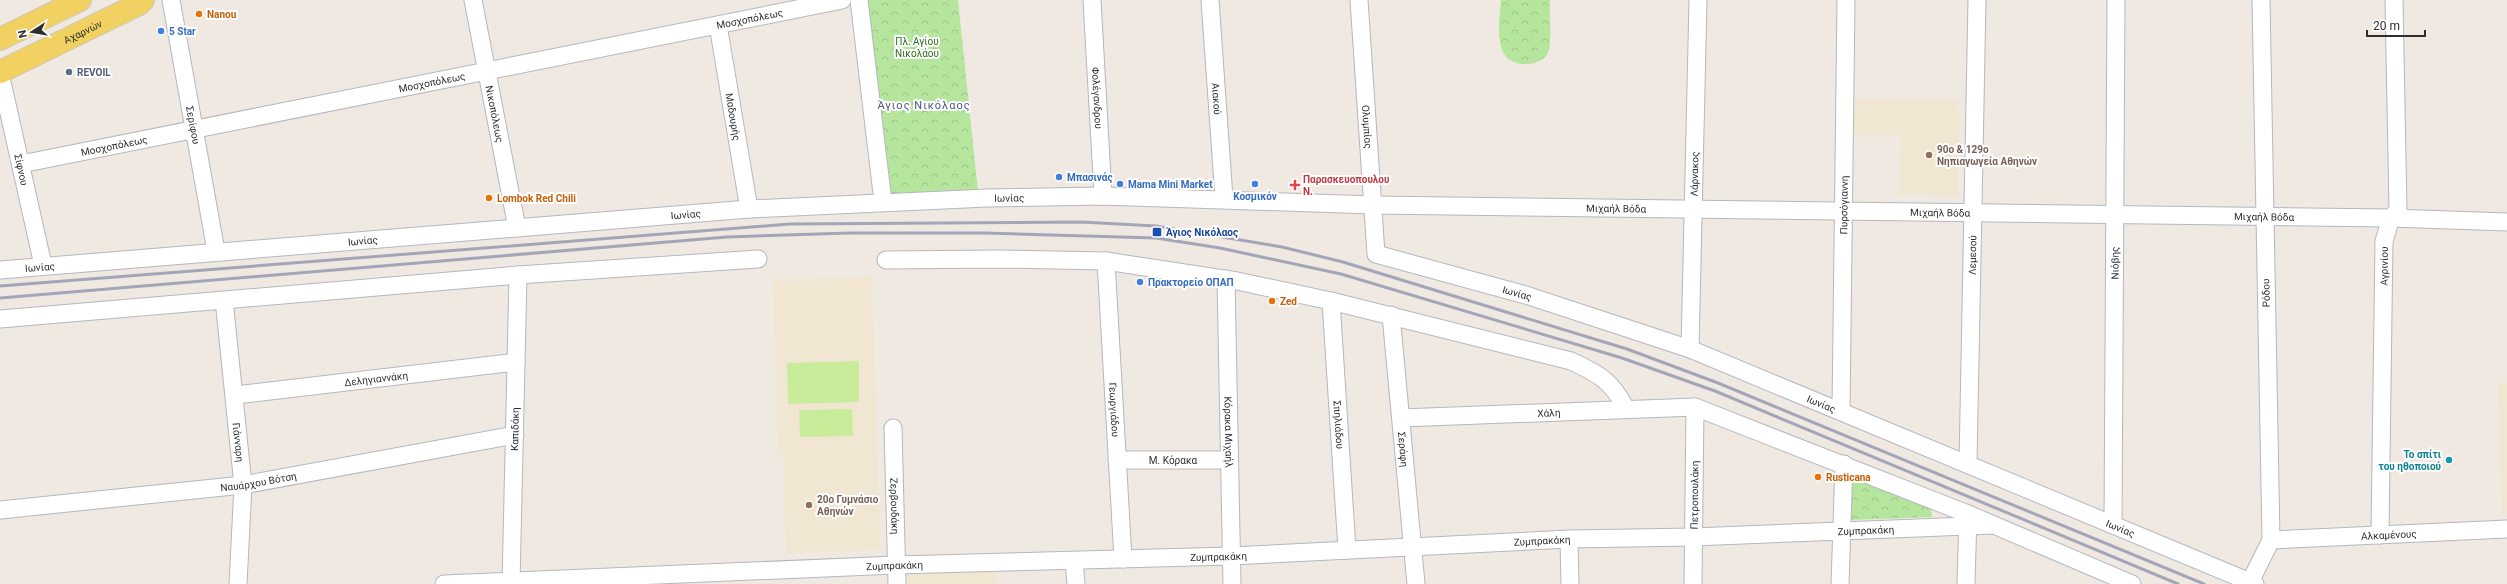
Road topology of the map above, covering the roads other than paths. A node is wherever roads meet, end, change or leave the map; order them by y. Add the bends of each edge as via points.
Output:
1 (80, 0) edge
2 (143, 0) edge
3 (171, 0) edge
4 (473, 0) edge
5 (842, 0) edge
6 (859, 0) edge
7 (1092, 0) edge
8 (1210, 0) edge
9 (1359, 0) edge
10 (1698, 0) edge
11 (1846, 0) edge
12 (1976, 0) edge
13 (2116, 0) edge
14 (2261, 0) edge
15 (2394, 0) edge
16 (773, 7) edge
17 (718, 25) junction
18 (0, 39) edge
19 (487, 71) junction
20 (0, 73) edge
21 (194, 130) junction
22 (21, 164) junction
23 (1103, 196) junction
24 (1224, 198) junction
25 (882, 202) junction
26 (1373, 205) junction
27 (749, 209) junction
28 (1693, 209) junction
29 (1844, 211) junction
30 (1972, 213) junction
31 (2115, 215) junction
32 (2265, 217) junction
33 (2391, 218) junction
34 (2507, 222) edge
35 (517, 228) junction
36 (216, 251) junction
37 (1376, 254) joint
38 (758, 259) dead end
39 (886, 260) dead end
40 (1106, 261) junction
41 (44, 265) junction
42 (0, 270) edge
43 (518, 275) junction
44 (1226, 279) junction
45 (224, 300) junction
46 (1331, 301) junction
47 (1391, 315) junction
48 (0, 319) edge
49 (1690, 349) junction
50 (516, 362) junction
51 (236, 395) junction
52 (1696, 407) junction
53 (1626, 409) junction
54 (1841, 410) junction
55 (1402, 418) junction
56 (893, 428) dead end
57 (515, 435) junction
58 (1117, 460) junction
59 (1229, 460) junction
60 (1968, 463) junction
61 (1844, 464) junction
62 (243, 485) junction
63 (0, 510) edge
64 (1967, 520) junction
65 (2113, 525) junction
66 (2507, 529) edge
67 (1841, 531) junction
68 (2380, 535) junction
69 (1693, 537) junction
70 (1569, 539) junction
71 (2271, 540) junction
72 (1413, 546) junction
73 (1347, 550) junction
74 (1231, 556) junction
75 (1123, 559) junction
76 (1074, 561) junction
77 (896, 565) junction
78 (770, 578) edge
79 (511, 582) edge
80 (2253, 583) edge
81 (238, 584) edge
82 (444, 584) edge
83 (897, 584) edge
84 (1076, 584) edge
85 (1232, 584) edge
86 (1416, 584) edge
87 (1570, 584) edge
88 (1693, 584) edge
89 (1840, 584) edge
90 (1966, 584) edge
91 (2132, 584) edge

1 - 18 main road
2 - 20 main road, Αχαρνών
3 - 21 street, Σερίφου
4 - 19 street, Νικοπόλεως
5 - 16 street, Μοσχοπόλεως
6 - 25 street
7 - 23 street, Φολέγανδρου
8 - 24 street, Αιακού
9 - 26 street, Ολυμπίας
10 - 28 street, Λάρνακος
11 - 29 street, Πυρσόγιαννη
12 - 30 street, Λεμεσού
13 - 31 street, Νιόβης
14 - 32 street, Ρόδου
15 - 33 street, Αγρινίου via 2398,210
16 - 17 street, Μοσχοπόλεως
17 - 19 street, Μοσχοπόλεως
17 - 27 street, Μαδουρής
19 - 21 street, Μοσχοπόλεως
19 - 35 street, Νικοπόλεως
20 - 22 street, Σίφνου
21 - 22 street, Μοσχοπόλεως
21 - 36 street, Σερίφου
22 - 41 street, Σίφνου
23 - 24 street, Ιωνίας
23 - 25 street, Ιωνίας
24 - 26 street, Ιωνίας
25 - 27 street, Ιωνίας
26 - 28 street, Μιχαήλ Βόδα
26 - 37 street, Ολυμπίας
27 - 35 street, Ιωνίας
28 - 29 street, Μιχαήλ Βόδα
28 - 49 street, Λάρνακος
29 - 30 street, Μιχαήλ Βόδα
29 - 54 street, Πυρσόγιαννη
30 - 31 street, Μιχαήλ Βόδα
30 - 60 street, Λεμεσού
31 - 32 street, Μιχαήλ Βόδα
31 - 65 street, Νιόβης
32 - 33 street, Μιχαήλ Βόδα
32 - 71 street, Ρόδου
33 - 34 street, Μιχαήλ Βόδα
33 - 68 street, Αγρινίου via 2384,241
35 - 36 street, Ιωνίας
36 - 41 street, Ιωνίας
37 - 49 street, Ιωνίας via 1529,296
38 - 43 street
39 - 40 street via 998,258
40 - 44 street
40 - 58 street, Γεωργιάδου
41 - 42 street, Ιωνίας
43 - 45 street
43 - 50 street, Καπιδάκη
44 - 46 street
44 - 59 street, Κόρακα Μιχαήλ
45 - 48 street
45 - 51 street, Γιάνναρη
46 - 47 street
46 - 73 street, Σπηλιάδου
47 - 53 street via 1570,361 1600,374 1618,392
47 - 55 street, Σεράφη
49 - 54 street, Ιωνίας
50 - 51 street, Δεληγιαννάκη
50 - 57 street, Καπιδάκη
51 - 62 street, Γιάνναρη
52 - 53 street, Χάλη
52 - 61 street
52 - 69 street, Πετροπουλάκη
53 - 55 street, Χάλη
54 - 60 street, Ιωνίας
55 - 72 street, Σεράφη
56 - 77 street, Ζερβουδάκη
57 - 62 street, Ναυάρχου Βότση
57 - 79 street, Καπιδάκη
58 - 59 street, Μ. Κόρακα
58 - 75 street, Γεωργιάδου
59 - 74 street, Κόρακα Μιχαήλ
60 - 65 street, Ιωνίας
61 - 64 street
61 - 67 street
62 - 63 street, Ναυάρχου Βότση
62 - 81 street, Γιάνναρη
64 - 67 street, Ζυμπρακάκη
64 - 90 street
64 - 91 street via 1993,525
65 - 80 street, Ιωνίας
66 - 68 street, Αλκαμένους
67 - 69 street, Ζυμπρακάκη
67 - 89 street
68 - 71 street, Αλκαμένους
69 - 70 street, Ζυμπρακάκη
69 - 88 street, Πετροπουλάκη
70 - 72 street, Ζυμπρακάκη
70 - 87 street
71 - 80 street, Ρόδου
72 - 73 street, Ζυμπρακάκη
72 - 86 street, Σεράφη
73 - 74 street, Ζυμπρακάκη
74 - 75 street, Ζυμπρακάκη
74 - 85 street, Κόρακα Μιχαήλ
75 - 76 street, Ζυμπρακάκη
76 - 77 street, Ζυμπρακάκη
76 - 84 street
77 - 78 street, Ζυμπρακάκη
77 - 83 street, Ζερβουδάκη
78 - 79 street, Ζυμπρακάκη
79 - 82 street, Ζυμπρακάκη

